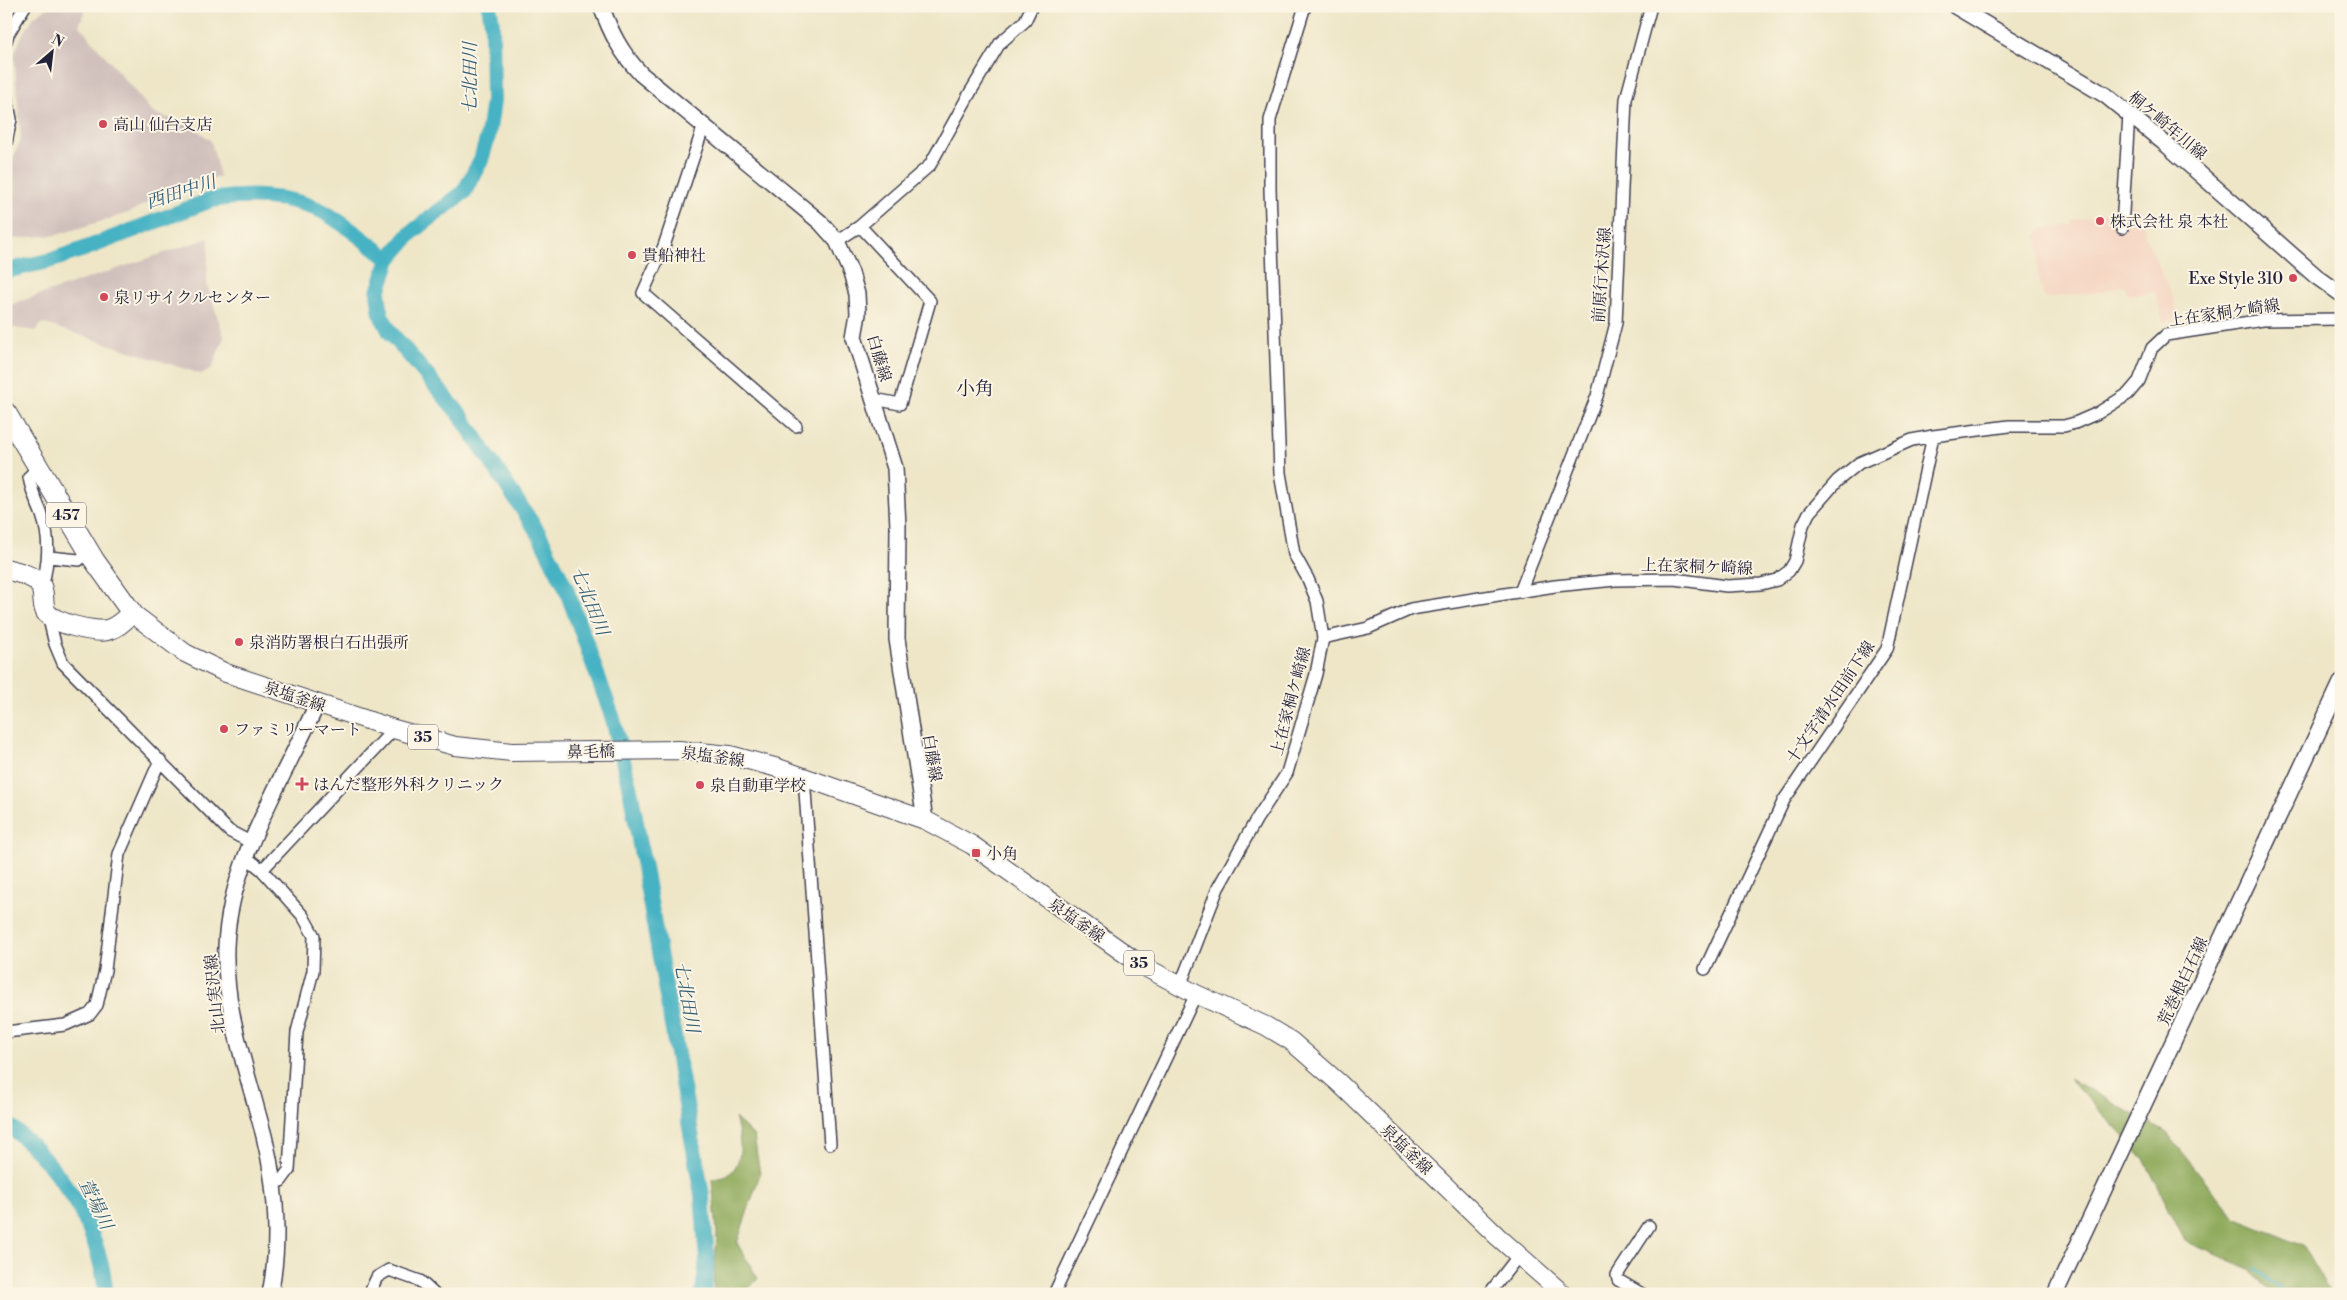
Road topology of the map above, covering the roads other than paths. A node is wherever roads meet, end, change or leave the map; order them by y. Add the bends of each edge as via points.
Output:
1 (25, 6) edge
2 (601, 6) edge
3 (1032, 6) edge
4 (1305, 6) edge
5 (1651, 6) edge
6 (1955, 6) edge
7 (6, 41) edge
8 (6, 95) edge
9 (2129, 114) junction
10 (704, 125) junction
11 (6, 143) edge
12 (860, 226) junction
13 (2122, 228) dead end
14 (836, 241) junction
15 (2341, 294) edge
16 (2341, 319) edge
17 (874, 399) junction
18 (6, 413) edge
19 (796, 426) dead end
20 (1933, 436) junction
21 (38, 468) junction
22 (49, 558) junction
23 (79, 560) dead end
24 (6, 569) edge
25 (42, 589) junction
26 (1520, 592) junction
27 (132, 613) junction
28 (48, 615) junction
29 (1323, 638) junction
30 (2341, 683) edge
31 (317, 704) junction
32 (394, 729) junction
33 (650, 750) joint
34 (532, 751) joint
35 (160, 760) junction
36 (804, 777) junction
37 (925, 820) junction
38 (252, 842) junction
39 (245, 856) junction
40 (262, 870) junction
41 (1704, 969) dead end
42 (1188, 990) junction
43 (6, 1032) edge
44 (830, 1144) dead end
45 (273, 1183) junction
46 (1649, 1226) dead end
47 (1519, 1255) junction
48 (274, 1292) edge
49 (369, 1294) edge
50 (434, 1294) edge
51 (1054, 1294) edge
52 (1489, 1294) edge
53 (1563, 1294) edge
54 (1642, 1294) edge
55 (2054, 1294) edge

1 - 7 street
2 - 10 street, 白藤線 via 625,57
3 - 12 street via 1025,21 1000,43 930,165
4 - 29 street via 1270,120 1270,189 1280,473 1294,554 1317,601
5 - 26 street, 前原行木沢線 via 1626,99 1616,323 1597,396
6 - 9 street, 桐ケ崎年川線 via 2074,75
8 - 11 street via 10,119
9 - 13 street
9 - 15 street, 桐ケ崎年川線
10 - 14 street, 白藤線 via 820,222
10 - 19 street via 664,246 643,293
12 - 14 street
12 - 17 street via 930,301 900,404
14 - 17 street, 白藤線 via 852,273 858,314 854,337
16 - 20 street, 上在家桐ケ崎線 via 2263,320 2166,335 2152,348 2140,381 2128,394 2075,423 2010,426
17 - 37 street, 白藤線 via 897,484 897,639
18 - 21 highway, 457
20 - 26 street, 上在家桐ケ崎線 via 1912,440 1859,463 1837,481 1809,513 1795,561 1789,572 1777,580 1727,586 1674,579 1615,580
20 - 41 street, 十文字清水田前下線 via 1887,648 1784,800
21 - 22 street via 30,477 30,485 42,517
21 - 27 highway, 457 via 94,560
22 - 23 street
22 - 25 street
24 - 25 highway via 34,579
25 - 28 highway
26 - 29 street, 上在家桐ケ崎線 via 1411,610 1368,628
27 - 28 highway via 117,626 99,631 61,622
27 - 31 main road, 泉塩釜線 / 35 via 164,640 206,665
28 - 35 street via 63,663
29 - 42 street, 上在家桐ケ崎線 via 1316,674 1287,773 1218,888
30 - 55 street, 荒巻根白石線
31 - 32 main road, 泉塩釜線 / 35
31 - 38 street, 北山実沢線
32 - 34 main road, 泉塩釜線 / 35 via 455,746
32 - 40 street
33 - 34 main road, 鼻毛橋 / 35
33 - 36 main road, 泉塩釜線 / 35 via 730,755
35 - 38 street via 229,831
35 - 43 street via 119,854 105,970 96,1005 90,1014 64,1025
36 - 37 main road, 泉塩釜線 / 35
36 - 44 street
37 - 42 main road, 泉塩釜線 / 35 via 972,845 1141,965
38 - 39 street, 北山実沢線
39 - 40 street
39 - 45 street, 北山実沢線 via 228,920 226,978 238,1046 258,1114
40 - 45 street via 303,916 314,936 314,971 297,1032 288,1170 281,1181
42 - 47 main road, 泉塩釜線 / 35 via 1291,1041
42 - 51 street, 上在家桐ケ崎線
45 - 48 street, 北山実沢線
46 - 54 street via 1617,1275 1618,1280
47 - 52 street
47 - 53 main road, 泉塩釜線 / 35
49 - 50 street via 377,1277 388,1270 420,1281

